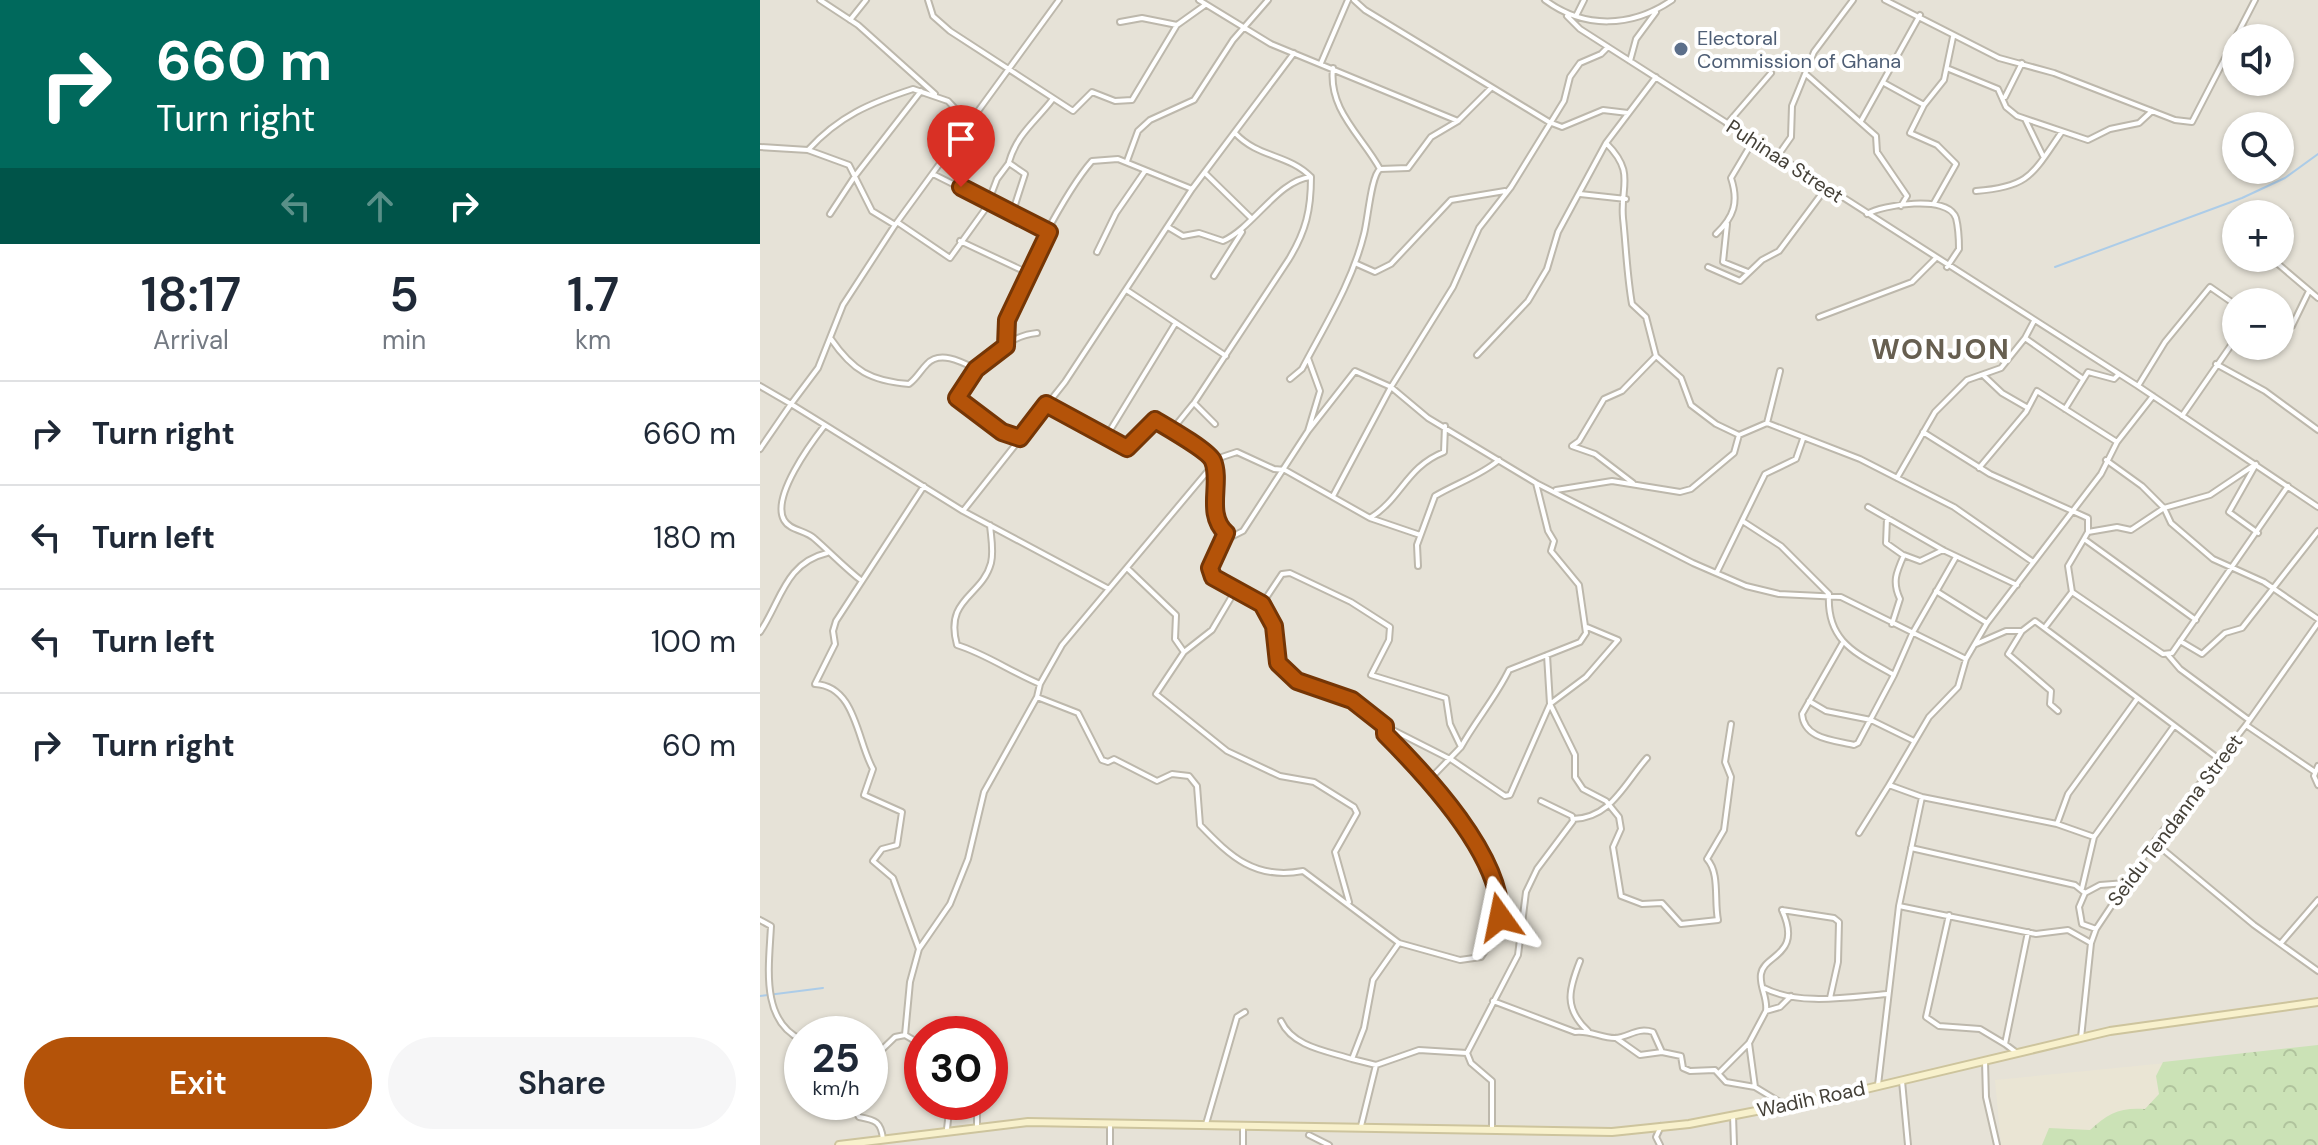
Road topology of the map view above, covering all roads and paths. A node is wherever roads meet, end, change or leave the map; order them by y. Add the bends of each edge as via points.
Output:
1 (820, 0) edge
2 (866, 0) edge
3 (928, 0) edge
4 (1059, 0) edge
5 (1199, 0) edge
6 (1268, 0) edge
7 (1351, 0) edge
8 (1545, 0) edge
9 (1584, 0) edge
10 (1672, 0) edge
11 (1853, 0) edge
12 (1885, 0) edge
13 (2255, 0) edge
14 (1205, 5) junction
15 (1657, 10) junction
16 (1920, 15) junction
17 (1567, 16) junction
18 (1576, 16) junction
19 (850, 20) junction
20 (1120, 22) dead end
21 (1177, 25) junction
22 (1242, 29) junction
23 (1953, 37) junction
24 (1608, 47) junction
25 (1294, 53) junction
26 (1630, 61) junction
27 (1321, 63) junction
28 (2022, 63) junction
29 (1011, 68) junction
30 (1333, 68) junction
31 (1949, 69) junction
32 (1771, 73) dead end
33 (1807, 75) junction
34 (1656, 77) junction
35 (1884, 83) junction
36 (1491, 87) junction
37 (921, 91) junction
38 (939, 97) junction
39 (2005, 98) junction
40 (1052, 100) junction
41 (1924, 105) junction
42 (2152, 111) junction
43 (1628, 113) junction
44 (2024, 117) junction
45 (1458, 121) junction
46 (1861, 121) junction
47 (1549, 122) junction
48 (970, 124) junction
49 (1727, 124) junction
50 (1235, 133) junction
51 (2061, 133) junction
52 (1753, 141) junction
53 (1606, 143) junction
54 (760, 147) edge
55 (808, 150) junction
56 (2043, 156) junction
57 (1777, 157) junction
58 (1127, 162) junction
59 (1009, 163) junction
60 (1380, 169) junction
61 (1145, 171) junction
62 (1204, 172) junction
63 (932, 173) junction
64 (855, 176) junction
65 (1311, 177) junction
66 (1826, 188) junction
67 (1192, 189) junction
68 (1505, 191) junction
69 (1976, 191) dead end
70 (1580, 194) junction
71 (1626, 199) junction
72 (989, 202) junction
73 (1934, 203) junction
74 (1901, 206) junction
75 (830, 214) dead end
76 (1012, 214) junction
77 (1866, 215) junction
78 (1252, 219) junction
79 (1727, 222) junction
80 (896, 223) junction
81 (1168, 227) junction
82 (1049, 232) junction
83 (1242, 232) junction
84 (1716, 234) dead end
85 (960, 241) junction
86 (1097, 252) dead end
87 (1935, 259) junction
88 (1357, 264) junction
89 (1708, 267) dead end
90 (1947, 267) junction
91 (1027, 272) junction
92 (1748, 272) junction
93 (2287, 272) edge
94 (1214, 276) dead end
95 (1128, 291) junction
96 (2309, 291) junction
97 (2222, 295) edge
98 (2318, 298) edge
99 (1819, 317) dead end
100 (2034, 321) junction
101 (2294, 322) edge
102 (1175, 324) junction
103 (1037, 333) dead end
104 (2025, 338) junction
105 (831, 339) junction
106 (1006, 346) junction
107 (1477, 355) dead end
108 (1226, 356) junction
109 (1656, 356) junction
110 (2222, 356) edge
111 (1308, 358) junction
112 (2216, 364) junction
113 (976, 369) junction
114 (1780, 371) dead end
115 (1983, 375) junction
116 (2118, 375) junction
117 (1290, 379) dead end
118 (2083, 379) junction
119 (760, 386) edge
120 (2138, 386) junction
121 (1391, 387) junction
122 (2153, 396) junction
123 (1194, 403) junction
124 (791, 404) junction
125 (1046, 404) junction
126 (2028, 408) junction
127 (2065, 409) junction
128 (2182, 416) junction
129 (1767, 423) junction
130 (1215, 424) dead end
131 (825, 425) junction
132 (1445, 426) junction
133 (1172, 430) junction
134 (2318, 430) edge
135 (1308, 431) junction
136 (1923, 432) junction
137 (1739, 435) junction
138 (1106, 437) junction
139 (1020, 438) junction
140 (1803, 439) junction
141 (2117, 442) junction
142 (760, 449) edge
143 (1499, 460) junction
144 (2106, 460) junction
145 (1213, 463) junction
146 (2256, 464) junction
147 (1979, 468) junction
148 (1285, 470) junction
149 (1897, 478) junction
150 (1536, 483) junction
151 (1635, 485) junction
152 (924, 486) junction
153 (2288, 486) junction
154 (1553, 491) junction
155 (1333, 496) junction
156 (1868, 507) dead end
157 (2318, 507) edge
158 (2164, 508) junction
159 (2074, 509) junction
160 (963, 511) junction
161 (1370, 518) junction
162 (1887, 518) junction
163 (1744, 522) junction
164 (990, 525) junction
165 (2318, 531) edge
166 (2088, 532) junction
167 (2258, 533) junction
168 (1420, 535) junction
169 (1226, 539) junction
170 (2084, 539) junction
171 (1943, 550) junction
172 (827, 553) junction
173 (1904, 555) junction
174 (1956, 557) junction
175 (2033, 562) junction
176 (1418, 566) dead end
177 (2233, 567) junction
178 (1127, 568) junction
179 (1717, 572) junction
180 (862, 581) junction
181 (2017, 585) junction
182 (2273, 587) junction
183 (1109, 589) junction
184 (1235, 591) junction
185 (1936, 591) junction
186 (2072, 592) junction
187 (1829, 594) junction
188 (1262, 604) junction
189 (2196, 620) junction
190 (2318, 621) edge
191 (1987, 623) junction
192 (1892, 624) junction
193 (2046, 626) junction
194 (1587, 627) junction
195 (2022, 631) junction
196 (760, 632) edge
197 (1912, 634) junction
198 (2310, 636) junction
199 (2180, 641) junction
200 (2318, 642) edge
201 (1842, 644) junction
202 (1976, 644) junction
203 (1184, 652) junction
204 (1547, 655) junction
205 (2168, 655) junction
206 (1966, 659) junction
207 (1894, 675) junction
208 (1040, 684) junction
209 (1037, 697) junction
210 (2138, 698) junction
211 (1809, 701) junction
212 (1550, 704) junction
213 (2058, 711) dead end
214 (1871, 720) junction
215 (2247, 723) junction
216 (1731, 724) dead end
217 (2174, 725) junction
218 (1385, 726) junction
219 (1914, 741) junction
220 (1461, 747) junction
221 (1647, 758) dead end
222 (2219, 759) junction
223 (1452, 760) junction
224 (2316, 769) edge
225 (1429, 780) junction
226 (1889, 785) junction
227 (2318, 785) edge
228 (1922, 797) junction
229 (1541, 801) dead end
230 (1609, 806) junction
231 (1572, 819) junction
232 (2057, 824) junction
233 (1859, 833) dead end
234 (2094, 837) junction
235 (2154, 842) junction
236 (1911, 848) junction
237 (2126, 883) junction
238 (2083, 891) junction
239 (2318, 900) edge
240 (1350, 904) junction
241 (1899, 906) junction
242 (1949, 915) junction
243 (760, 920) edge
244 (2096, 929) junction
245 (2028, 932) junction
246 (1399, 943) junction
247 (2091, 943) junction
248 (2281, 943) junction
249 (919, 949) junction
250 (1580, 961) dead end
251 (2318, 971) edge
252 (1764, 988) junction
253 (1887, 994) junction
254 (1791, 996) junction
255 (1830, 998) junction
256 (1493, 1001) junction
257 (2318, 1002) edge
258 (1766, 1011) junction
259 (1245, 1012) dead end
260 (907, 1016) edge
261 (1281, 1021) dead end
262 (784, 1031) edge
263 (1588, 1031) junction
264 (1616, 1038) junction
265 (2081, 1038) junction
266 (1749, 1043) junction
267 (2005, 1044) junction
268 (1662, 1052) junction
269 (1467, 1053) junction
270 (2019, 1054) junction
271 (1352, 1059) junction
272 (1985, 1061) junction
273 (1376, 1065) junction
274 (1719, 1073) junction
275 (1902, 1081) junction
276 (1878, 1085) junction
277 (1755, 1087) junction
278 (1787, 1105) junction
279 (1733, 1115) junction
280 (876, 1120) edge
281 (948, 1120) edge
282 (977, 1120) edge
283 (1110, 1123) junction
284 (1206, 1124) junction
285 (1243, 1125) junction
286 (1309, 1125) junction
287 (977, 1126) junction
288 (1361, 1126) junction
289 (1661, 1126) junction
290 (947, 1129) junction
291 (1492, 1130) junction
292 (916, 1134) junction
293 (1309, 1135) junction
294 (883, 1139) junction
295 (839, 1145) edge
296 (916, 1145) edge
297 (1110, 1145) edge
298 (1243, 1145) edge
299 (1308, 1145) edge
300 (1329, 1145) edge
301 (1660, 1145) edge
302 (1733, 1145) edge
303 (1908, 1145) edge
304 (1997, 1145) edge

1 - 19 street
2 - 19 street
3 - 29 street via 941,24
4 - 29 street
5 - 14 street
6 - 22 street
7 - 27 street
7 - 36 street
8 - 17 street, Puhinaa Street
9 - 18 street
10 - 15 street
11 - 33 street via 1814,52
12 - 16 street
13 - 42 street via 2196,119 2175,120
14 - 21 street
14 - 22 street
15 - 18 street via 1626,22
15 - 26 street via 1636,39
16 - 23 street
16 - 35 street
17 - 18 street
17 - 24 street, Puhinaa Street
19 - 38 street
20 - 21 street via 1142,18
21 - 40 street via 1132,100 1115,101 1092,92 1073,111
22 - 25 street
22 - 58 street via 1194,100 1138,131
23 - 28 street
23 - 31 street
24 - 26 street, Puhinaa Street
24 - 47 street via 1580,63
25 - 27 street
25 - 50 street
26 - 34 street, Puhinaa Street
27 - 30 street
28 - 39 street
28 - 42 street
29 - 40 street
29 - 48 street
30 - 45 street
30 - 60 street via 1332,91 1348,126
31 - 39 street via 1989,84
31 - 41 street
32 - 49 street
33 - 46 street
33 - 57 street via 1792,106 1791,137
34 - 43 street
34 - 49 street, Puhinaa Street
35 - 41 street
35 - 46 street
36 - 45 street
36 - 47 street
37 - 38 street
37 - 55 street via 913,89 856,110 830,125
37 - 64 street
38 - 48 street
39 - 44 street via 2006,107
40 - 59 street via 1023,130
41 - 73 street via 1910,133 1937,145 1956,164
42 - 51 street via 2139,123 2088,140
43 - 47 street via 1603,110 1562,127
43 - 53 street
44 - 51 street
44 - 56 street
45 - 60 street via 1431,137 1408,168
46 - 74 street via 1876,136 1877,152 1907,196
47 - 68 street
48 - 63 street
49 - 52 street, Puhinaa Street
50 - 62 street
50 - 65 street via 1257,152 1293,163
51 - 56 street
52 - 57 street, Puhinaa Street
52 - 79 street via 1731,178 1737,204
53 - 70 street
53 - 71 street via 1618,155
54 - 55 street
55 - 64 street via 849,165
56 - 69 street via 2013,187
57 - 66 street, Puhinaa Street
58 - 61 street
58 - 82 street via 1092,161 1077,178
59 - 72 street
59 - 76 street via 1025,174
60 - 88 street via 1373,179
61 - 67 street
61 - 86 street
62 - 67 street
62 - 78 street
63 - 72 street
63 - 80 street
64 - 75 street
64 - 80 street via 872,211
65 - 78 street via 1297,179
65 - 108 street via 1311,212 1304,234
66 - 77 street, Puhinaa Street
66 - 92 street via 1779,251
67 - 81 street
68 - 88 street via 1451,200 1391,264 1375,272
68 - 121 street
70 - 71 street
70 - 107 street via 1528,301
71 - 109 street via 1622,215 1632,304 1646,317
72 - 76 street
72 - 85 street
73 - 74 street
73 - 90 street via 1956,218 1959,249
74 - 77 street via 1879,207
76 - 82 street
77 - 87 street, Puhinaa Street
78 - 83 street
79 - 84 street
79 - 92 street via 1723,262
80 - 85 street via 950,258
80 - 105 street via 843,305
81 - 83 street via 1183,236 1199,233 1223,241
81 - 95 street
82 - 91 street
83 - 94 street
85 - 91 street
87 - 90 street, Puhinaa Street
87 - 99 street via 1912,282
88 - 111 street
89 - 92 street via 1740,281
90 - 100 street, Puhinaa Street
91 - 106 street via 1007,320
93 - 96 street
95 - 102 street
95 - 125 street
96 - 98 street
96 - 101 street
97 - 120 street via 2210,287 2165,342
100 - 104 street
100 - 116 street, Puhinaa Street
102 - 108 street
102 - 138 street
103 - 106 street
104 - 115 street via 2001,368
104 - 118 street
105 - 113 street via 847,362 880,382 909,384 936,359 951,358
105 - 124 street via 818,368
106 - 113 street
108 - 123 street
109 - 137 street via 1681,378 1691,405
109 - 151 street via 1622,391 1604,399 1572,446 1595,454
110 - 112 street
111 - 117 street
111 - 135 street via 1320,391
112 - 128 street
112 - 134 street
113 - 139 street via 957,398 1002,432
114 - 129 street
115 - 126 street
115 - 136 street via 1967,380
116 - 118 street via 2114,379 2088,372
116 - 120 street, Puhinaa Street
118 - 127 street
119 - 124 street
120 - 122 street, Puhinaa Street
121 - 132 street
121 - 135 street via 1355,371
121 - 155 street
122 - 128 street, Puhinaa Street
122 - 141 street
123 - 130 street
123 - 133 street
124 - 131 street
124 - 142 street
125 - 138 street
125 - 139 street
126 - 127 street via 2037,391
126 - 147 street
127 - 141 street
128 - 146 street, Puhinaa Street
129 - 137 street
129 - 140 street
131 - 152 street
131 - 172 street via 793,472 780,506 791,528 816,539
132 - 143 street
132 - 161 street via 1444,452 1423,460 1385,509
133 - 138 street via 1151,420 1127,448
133 - 145 street
135 - 148 street
136 - 147 street
136 - 149 street
137 - 151 street via 1734,453 1691,489
139 - 160 street
140 - 149 street
140 - 163 street via 1796,459 1765,474
141 - 144 street
143 - 150 street
143 - 168 street via 1435,496
144 - 158 street
144 - 159 street
145 - 148 street via 1237,452
145 - 169 street via 1215,514
145 - 178 street
146 - 153 street, Puhinaa Street
146 - 158 street via 2210,495
146 - 167 street via 2229,512
147 - 159 street
148 - 155 street
148 - 169 street via 1243,531
149 - 175 street via 1954,507
150 - 154 street
150 - 194 street via 1554,541 1551,551 1579,585
151 - 154 street via 1612,481
152 - 160 street
152 - 180 street
153 - 157 street, Puhinaa Street
153 - 167 street
154 - 179 street
155 - 161 street
156 - 162 street
158 - 166 street via 2131,530
158 - 177 street via 2171,523 2199,548
159 - 166 street via 2088,518
159 - 175 street
160 - 164 street
161 - 168 street
162 - 171 street
162 - 173 street via 1886,543
163 - 179 street
163 - 187 street via 1781,546
164 - 183 street
164 - 208 street via 990,566 957,610 952,626 957,645
165 - 182 street
166 - 170 street
167 - 177 street
168 - 176 street
169 - 184 street via 1210,568 1213,577
170 - 186 street via 2068,566
170 - 189 street
171 - 173 street via 1920,561
171 - 174 street
172 - 180 street
172 - 196 street via 804,563 786,580
173 - 192 street via 1895,576 1900,599
174 - 181 street
174 - 185 street
175 - 181 street
177 - 182 street
177 - 189 street
178 - 183 street
178 - 203 street via 1176,615 1175,639
179 - 187 street via 1779,594
180 - 249 street via 836,621 835,644 815,684 840,693 855,722 873,769 864,795 902,812 897,845 882,849 873,861 893,878
181 - 191 street
182 - 190 street
182 - 199 street via 2242,628 2225,633 2202,654
183 - 208 street via 1062,645
184 - 188 street
184 - 203 street via 1212,630
185 - 191 street
185 - 197 street
186 - 193 street
186 - 205 street
187 - 192 street
187 - 201 street
188 - 218 street via 1274,626 1278,663 1297,681 1352,700
188 - 220 street via 1282,574 1290,573 1382,620 1390,627 1389,640 1371,675 1446,698
189 - 199 street
190 - 198 street, Seidu Tendanna Street
191 - 202 street
192 - 197 street
193 - 195 street via 2035,621
193 - 210 street
194 - 204 street via 1580,642
194 - 212 street via 1618,640 1586,677
195 - 202 street via 2006,631
195 - 213 street via 2008,654 2051,691 2050,704
197 - 206 street
197 - 207 street
198 - 200 street
198 - 215 street, Seidu Tendanna Street
199 - 205 street
201 - 207 street
201 - 211 street
202 - 206 street
203 - 240 street via 1156,694 1227,751 1280,776 1314,782 1354,807 1357,813 1335,852
204 - 212 street
204 - 220 street via 1509,670
205 - 215 street
206 - 219 street via 1958,687
207 - 214 street
208 - 209 street
209 - 240 street via 1078,713 1102,760 1114,759 1157,781 1172,774 1189,776 1197,786 1200,825 1232,859 1283,875 1303,871
209 - 249 street via 984,792 968,859 950,904
210 - 217 street
210 - 232 street via 2068,794
211 - 214 street via 1826,711
211 - 214 street via 1803,725 1826,738 1856,745
212 - 223 street via 1510,795
212 - 230 street via 1575,755 1575,777
214 - 219 street
215 - 222 street, Seidu Tendanna Street
215 - 224 street
216 - 230 street via 1724,830 1707,859 1716,874 1718,920 1681,924 1662,903 1642,904 1621,896 1613,847 1621,829
217 - 222 street
217 - 234 street
218 - 223 street
218 - 225 street via 1385,734
219 - 226 street
220 - 223 street
221 - 230 street
222 - 235 street, Seidu Tendanna Street
223 - 225 street
224 - 227 street
225 - 246 street via 1483,851 1500,921 1486,951 1470,961
226 - 228 street
226 - 233 street
228 - 232 street
228 - 236 street
229 - 231 street
230 - 231 street via 1591,818
231 - 256 street via 1526,892 1518,955
232 - 234 street
234 - 238 street
235 - 237 street, Seidu Tendanna Street
235 - 248 street
236 - 238 street via 2060,879
236 - 241 street
237 - 238 street
237 - 244 street, Seidu Tendanna Street
238 - 244 street via 2082,924
239 - 248 street
240 - 246 street
241 - 242 street
241 - 253 street
242 - 245 street
242 - 267 street via 1926,1017 1939,1026 1980,1029
243 - 262 street via 771,926 764,985
244 - 247 street, Seidu Tendanna Street
245 - 247 street via 2068,930
245 - 267 street
246 - 271 street via 1373,980
247 - 265 street, Seidu Tendanna Street
248 - 251 street
249 - 260 street
250 - 263 street via 1568,998 1573,1016
252 - 254 street
252 - 255 street via 1763,968 1781,955 1788,933 1782,910 1839,922
252 - 258 street
253 - 255 street
253 - 276 street
254 - 255 street
254 - 258 street
256 - 263 street via 1575,1032
256 - 269 street
257 - 265 street, Wadih Road
258 - 266 street
259 - 284 street via 1237,1017
261 - 271 street via 1302,1043
263 - 264 street
264 - 268 street via 1640,1055
264 - 268 street via 1641,1028 1653,1032
265 - 270 street, Wadih Road
266 - 274 street
266 - 277 street
267 - 270 street
268 - 274 street via 1681,1056 1683,1068 1690,1071
269 - 273 street via 1419,1050
269 - 291 street via 1492,1081
270 - 272 street, Wadih Road
271 - 273 street
272 - 275 street, Wadih Road
272 - 304 street via 1986,1097
273 - 288 street
274 - 277 street via 1735,1086
275 - 276 street, Wadih Road
275 - 303 street
276 - 278 street, Wadih Road
277 - 278 street
278 - 279 street, Wadih Road
279 - 289 street, Wadih Road
279 - 302 street
280 - 294 street
281 - 290 street
282 - 287 street
283 - 284 street, Wadih Road
283 - 287 street, Wadih Road
283 - 297 street
284 - 285 street, Wadih Road
285 - 286 street, Wadih Road
285 - 298 street
286 - 288 street, Wadih Road
286 - 293 street
287 - 290 street, Wadih Road
288 - 291 street, Wadih Road
289 - 291 street, Wadih Road via 1612,1132
289 - 301 street via 1656,1137
290 - 292 street, Wadih Road
292 - 294 street, Wadih Road
292 - 296 street
293 - 299 street
293 - 300 street
294 - 295 street, Wadih Road

